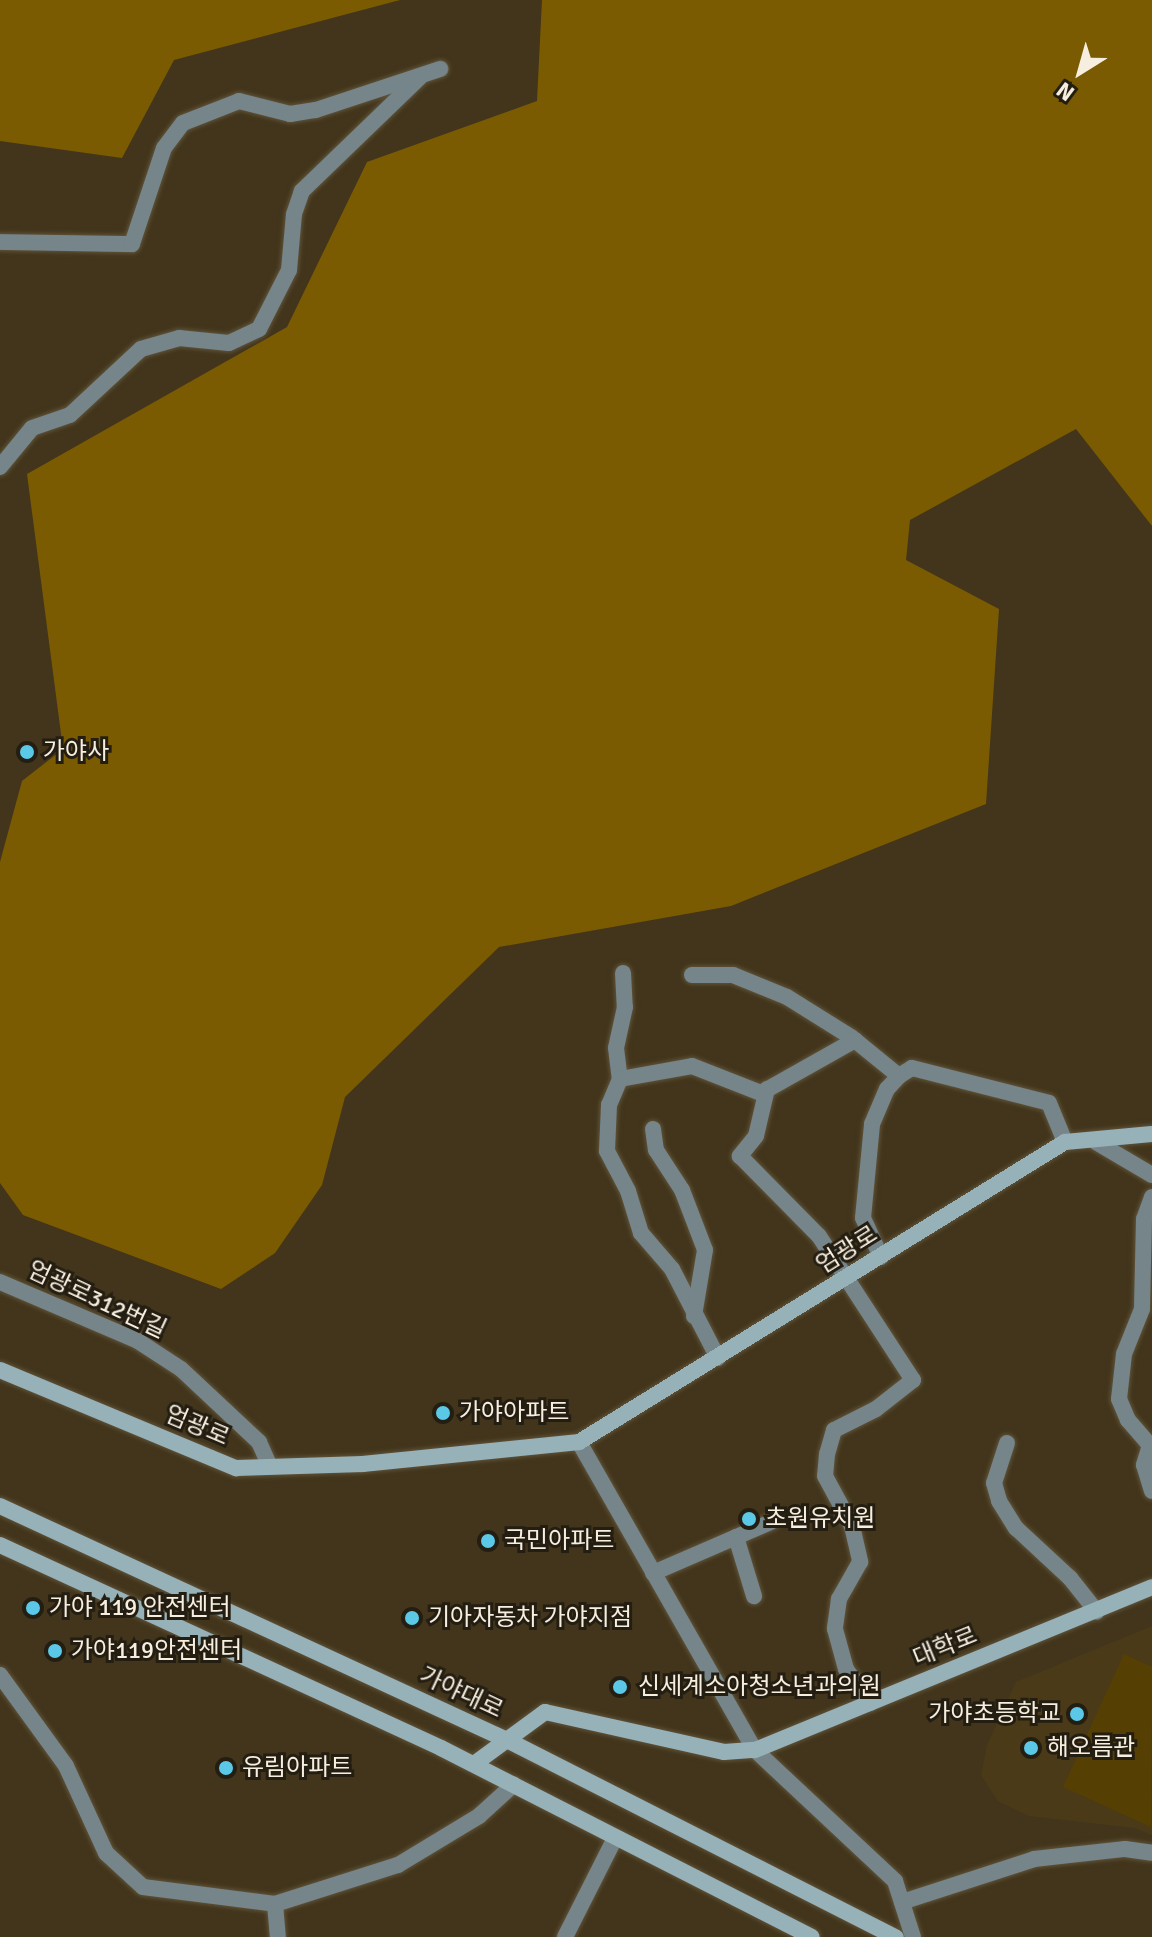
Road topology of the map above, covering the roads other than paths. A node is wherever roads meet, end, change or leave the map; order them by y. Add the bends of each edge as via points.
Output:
1 (440, 69) dead end
2 (419, 78) junction
3 (0, 242) edge
4 (0, 467) edge
5 (623, 973) dead end
6 (692, 975) dead end
7 (855, 1040) junction
8 (899, 1076) junction
9 (620, 1079) junction
10 (767, 1089) junction
11 (653, 1129) dead end
12 (1152, 1134) edge
13 (1065, 1142) junction
14 (1096, 1142) junction
15 (1152, 1175) edge
16 (1152, 1197) edge
17 (881, 1257) junction
18 (850, 1277) junction
19 (0, 1282) edge
20 (694, 1316) junction
21 (718, 1358) junction
22 (0, 1370) edge
23 (579, 1442) junction
24 (1007, 1443) dead end
25 (270, 1467) junction
26 (1152, 1491) edge
27 (0, 1506) edge
28 (771, 1522) dead end
29 (736, 1537) junction
30 (0, 1545) edge
31 (656, 1578) junction
32 (1152, 1587) edge
33 (754, 1596) dead end
34 (1097, 1612) junction
35 (0, 1675) edge
36 (870, 1703) junction
37 (507, 1740) junction
38 (755, 1750) junction
39 (474, 1764) junction
40 (514, 1784) junction
41 (615, 1838) junction
42 (1152, 1853) edge
43 (902, 1902) junction
44 (275, 1904) junction
45 (278, 1937) edge
46 (565, 1937) edge
47 (812, 1937) edge
48 (896, 1937) edge
49 (913, 1937) edge

1 - 2 street
2 - 3 street via 316,110 290,114 239,101 183,123 164,148 132,244
2 - 4 street via 302,191 294,214 289,270 259,329 229,343 179,338 141,349 70,415 32,428
5 - 9 street via 625,1007 616,1048
6 - 7 street via 733,975 787,997
7 - 8 street
7 - 10 street
8 - 13 street via 912,1068 1049,1103
8 - 17 street via 872,1124 863,1218
9 - 10 street via 692,1066 729,1085
9 - 20 street via 609,1105 607,1151 628,1191 641,1233 672,1269
10 - 18 street via 756,1136 740,1156 819,1236
11 - 20 street via 656,1150 682,1190 705,1250
12 - 14 main road
13 - 14 main road
13 - 17 main road, 엄광로
14 - 15 street
16 - 26 street via 1144,1219 1142,1309 1124,1354 1119,1399 1128,1420 1150,1445 1144,1465
17 - 18 main road, 엄광로
18 - 21 main road, 엄광로
18 - 36 street via 913,1380 876,1409 834,1430 827,1454 825,1476 852,1526 860,1562 839,1599 835,1629 846,1669
19 - 25 street, 엄광로312번길 via 138,1341 181,1369 259,1442
20 - 21 street
21 - 23 main road, 엄광로
22 - 25 main road, 엄광로 via 236,1468
23 - 25 main road, 엄광로 via 363,1464
23 - 31 street
24 - 34 street via 994,1483 999,1501 1016,1528 1070,1578
27 - 37 main road, 가야대로
28 - 29 street
29 - 31 street
29 - 33 street
30 - 39 main road
31 - 38 street
32 - 34 main road, 대학로
34 - 36 main road, 대학로
35 - 44 street via 66,1766 106,1853 143,1887
36 - 38 main road, 대학로
37 - 38 main road, 대학로 via 545,1712 724,1752
37 - 39 main road, 대학로
37 - 48 main road, 가야대로
38 - 43 street via 895,1881
39 - 40 main road
40 - 41 main road
40 - 44 street via 479,1816 398,1865
41 - 46 street
41 - 47 main road
42 - 43 street via 1125,1849 1034,1859
43 - 49 street
44 - 45 street

